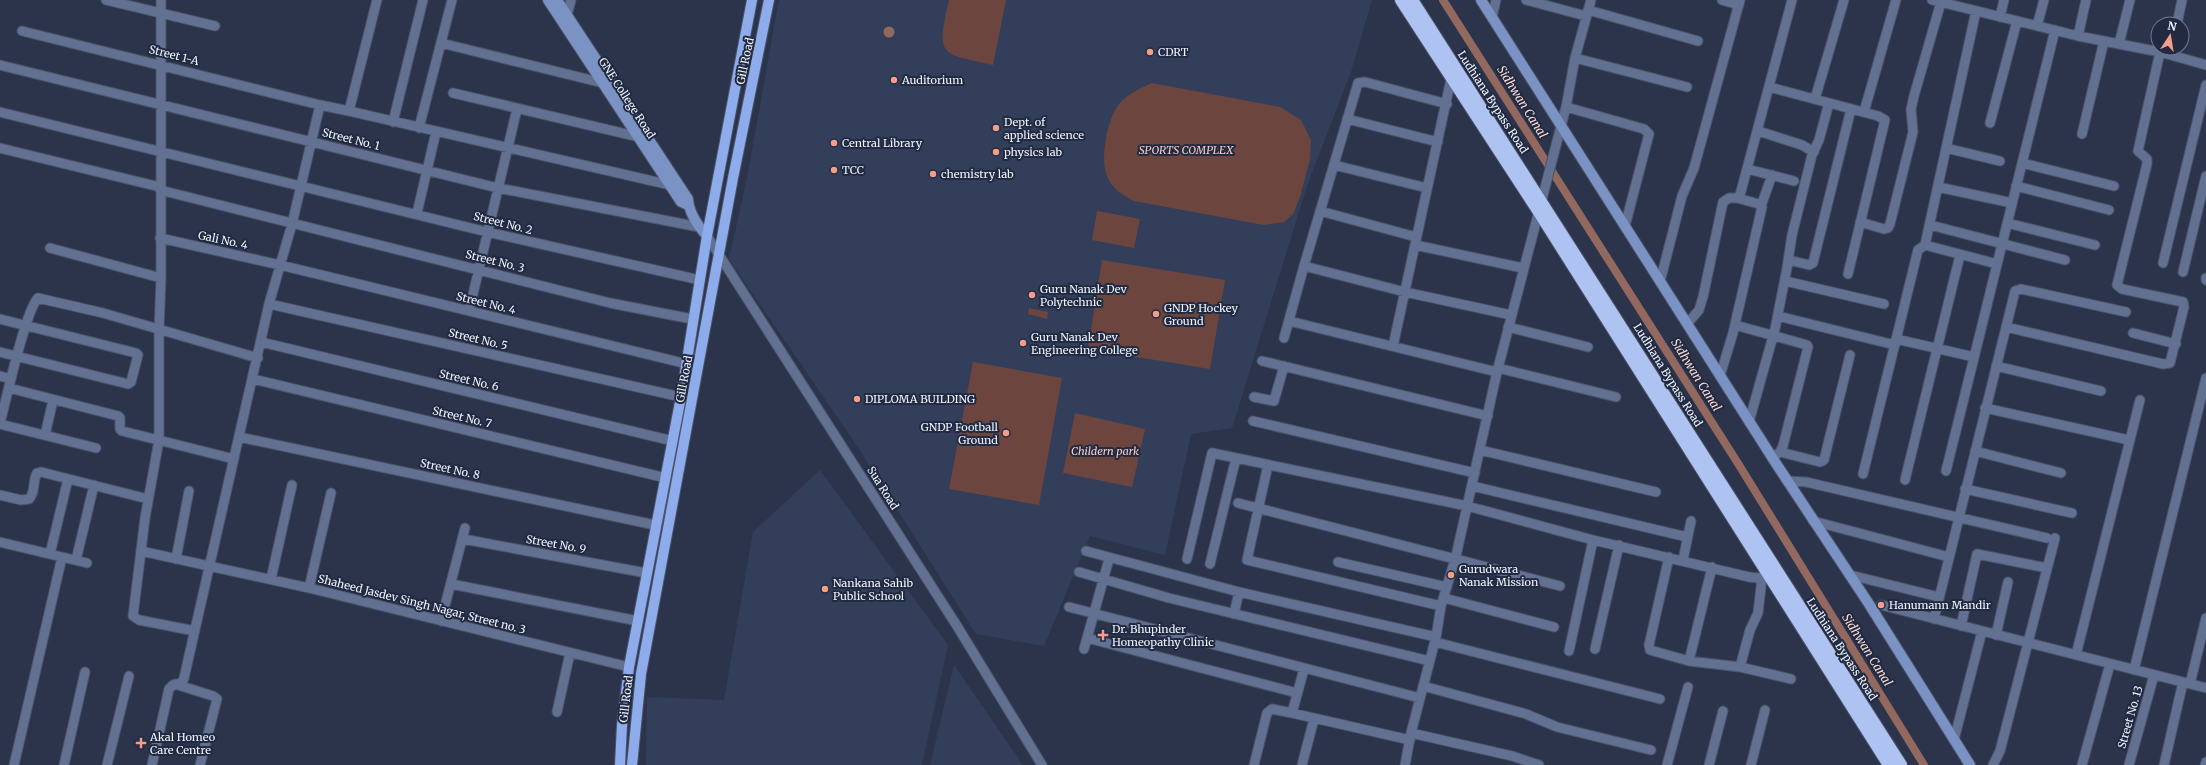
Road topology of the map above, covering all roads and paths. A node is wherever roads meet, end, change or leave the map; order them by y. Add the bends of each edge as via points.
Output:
1 (106, 0) edge
2 (161, 0) edge
3 (377, 0) edge
4 (423, 0) edge
5 (452, 0) edge
6 (548, 0) edge
7 (557, 0) edge
8 (571, 0) edge
9 (752, 0) edge
10 (769, 0) edge
11 (1401, 0) edge
12 (1412, 0) edge
13 (1481, 0) edge
14 (1496, 0) edge
15 (1526, 0) edge
16 (1591, 0) edge
17 (1722, 0) edge
18 (1792, 0) edge
19 (1844, 0) edge
20 (1896, 0) edge
21 (1932, 0) edge
22 (2004, 0) edge
23 (2044, 0) edge
24 (2086, 0) edge
25 (2130, 0) edge
26 (2182, 0) edge
27 (1740, 2) edge
28 (1941, 2) junction
29 (1976, 11) junction
30 (161, 13) junction
31 (1587, 13) junction
32 (567, 15) junction
33 (2179, 16) edge
34 (1492, 17) junction
35 (2000, 17) junction
36 (2017, 21) junction
37 (215, 26) dead end
38 (2037, 26) junction
39 (2055, 30) junction
40 (22, 31) dead end
41 (2078, 36) junction
42 (1698, 41) dead end
43 (2104, 41) junction
44 (441, 43) junction
45 (2119, 44) junction
46 (2150, 50) edge
47 (2159, 56) edge
48 (2183, 56) edge
49 (1575, 58) junction
50 (161, 64) junction
51 (0, 65) edge
52 (2206, 65) edge
53 (1451, 79) junction
54 (604, 83) junction
55 (2206, 85) edge
56 (1687, 86) dead end
57 (1769, 87) junction
58 (452, 93) dead end
59 (1815, 99) junction
60 (1829, 103) junction
61 (1446, 104) junction
62 (161, 105) junction
63 (320, 105) junction
64 (1566, 107) junction
65 (516, 109) junction
66 (1851, 109) junction
67 (349, 111) junction
68 (0, 112) edge
69 (1864, 112) junction
70 (1347, 119) junction
71 (393, 122) junction
72 (1990, 123) dead end
73 (419, 128) junction
74 (1560, 129) junction
75 (1758, 131) junction
76 (436, 132) junction
77 (2082, 134) dead end
78 (639, 137) junction
79 (312, 142) junction
80 (1438, 142) junction
81 (0, 148) edge
82 (507, 148) junction
83 (1946, 148) junction
84 (160, 151) junction
85 (1814, 152) junction
86 (2000, 161) dead end
87 (2022, 163) junction
88 (1334, 165) junction
89 (1747, 169) junction
90 (427, 170) junction
91 (1772, 175) junction
92 (2206, 176) edge
93 (1794, 181) dead end
94 (301, 185) junction
95 (670, 185) junction
96 (2016, 186) junction
97 (2114, 186) dead end
98 (1938, 187) junction
99 (160, 188) junction
100 (498, 188) junction
101 (1427, 188) junction
102 (1737, 198) junction
103 (1542, 202) junction
104 (2012, 204) junction
105 (688, 205) junction
106 (1761, 206) junction
107 (2109, 210) dead end
108 (1320, 211) junction
109 (417, 213) junction
110 (1860, 222) junction
111 (2007, 223) junction
112 (292, 224) junction
113 (1930, 225) junction
114 (1624, 226) junction
115 (699, 227) junction
116 (487, 232) junction
117 (707, 236) junction
118 (160, 238) junction
119 (1415, 241) junction
120 (2002, 244) junction
121 (1925, 245) junction
122 (2095, 245) dead end
123 (50, 248) dead end
124 (719, 254) junction
125 (1960, 255) junction
126 (1789, 260) junction
127 (2065, 260) dead end
128 (2163, 263) dead end
129 (1997, 264) junction
130 (280, 265) junction
131 (1304, 266) junction
132 (1524, 268) junction
133 (478, 269) junction
134 (2183, 272) dead end
135 (1848, 274) dead end
136 (161, 278) junction
137 (700, 280) junction
138 (1785, 281) junction
139 (1660, 282) junction
140 (1405, 292) junction
141 (270, 304) junction
142 (1884, 304) dead end
143 (469, 311) junction
144 (2126, 312) dead end
145 (1511, 316) junction
146 (1778, 316) junction
147 (0, 319) edge
148 (692, 319) junction
149 (1289, 321) junction
150 (1687, 324) junction
151 (1735, 325) junction
152 (26, 326) junction
153 (1508, 327) junction
154 (2006, 327) junction
155 (159, 330) junction
156 (2133, 333) dead end
157 (1773, 336) junction
158 (1284, 338) dead end
159 (261, 342) junction
160 (1896, 342) junction
161 (2176, 344) junction
162 (1393, 346) junction
163 (1588, 348) dead end
164 (1937, 349) junction
165 (0, 352) edge
166 (1850, 355) dead end
167 (17, 357) junction
168 (258, 358) junction
169 (1974, 358) junction
170 (1262, 361) dead end
171 (687, 364) junction
172 (1284, 366) junction
173 (1996, 366) junction
174 (1497, 370) junction
175 (0, 376) edge
176 (1720, 376) junction
177 (2206, 378) edge
178 (253, 379) junction
179 (10, 384) junction
180 (2101, 391) dead end
181 (1616, 396) dead end
182 (681, 397) junction
183 (1254, 397) dead end
184 (53, 400) junction
185 (2140, 400) dead end
186 (1985, 408) junction
187 (1488, 416) junction
188 (1253, 421) dead end
189 (1749, 422) junction
190 (0, 424) edge
191 (45, 435) junction
192 (239, 437) junction
193 (159, 440) junction
194 (2129, 440) junction
195 (673, 441) junction
196 (96, 448) dead end
197 (1480, 450) junction
198 (1975, 451) junction
199 (1776, 455) junction
200 (1236, 458) junction
201 (234, 459) junction
202 (1268, 465) junction
203 (1946, 471) dead end
204 (1475, 473) junction
205 (2061, 473) dead end
206 (1863, 474) dead end
207 (666, 478) junction
208 (68, 479) junction
209 (1905, 480) dead end
210 (1787, 481) junction
211 (94, 485) junction
212 (292, 485) dead end
213 (1472, 486) junction
214 (1965, 489) junction
215 (189, 491) dead end
216 (1656, 492) dead end
217 (331, 493) dead end
218 (0, 495) edge
219 (148, 499) junction
220 (1238, 503) dead end
221 (1467, 506) junction
222 (1259, 508) junction
223 (2072, 513) dead end
224 (1958, 519) junction
225 (1813, 520) junction
226 (1691, 521) dead end
227 (655, 525) junction
228 (465, 528) dead end
229 (1687, 537) junction
230 (462, 539) junction
231 (1593, 540) junction
232 (0, 542) edge
233 (1619, 546) junction
234 (141, 551) junction
235 (1086, 551) dead end
236 (50, 554) junction
237 (62, 557) junction
238 (1669, 557) junction
239 (1949, 557) junction
240 (1455, 558) junction
241 (176, 559) junction
242 (1109, 559) junction
243 (1187, 559) dead end
244 (76, 560) junction
245 (1683, 560) junction
246 (1338, 562) dead end
247 (87, 563) dead end
248 (1210, 564) dead end
249 (210, 566) junction
250 (1712, 567) junction
251 (2047, 568) junction
252 (1079, 572) dead end
253 (646, 573) junction
254 (1850, 575) junction
255 (1766, 577) junction
256 (271, 579) junction
257 (1103, 580) junction
258 (2008, 582) dead end
259 (451, 584) junction
260 (1560, 586) dead end
261 (1447, 587) junction
262 (308, 588) junction
263 (1239, 592) junction
264 (1939, 597) junction
265 (1443, 602) junction
266 (1881, 605) dead end
267 (1069, 606) dead end
268 (1094, 613) junction
269 (1234, 614) junction
270 (2206, 618) edge
271 (1934, 619) junction
272 (441, 621) junction
273 (638, 621) junction
274 (1961, 626) junction
275 (1554, 627) dead end
276 (195, 631) junction
277 (1982, 631) junction
278 (1996, 635) junction
279 (1087, 638) junction
280 (1435, 639) junction
281 (2028, 643) junction
282 (1084, 649) dead end
283 (1595, 649) dead end
284 (1569, 651) dead end
285 (570, 653) junction
286 (2076, 655) junction
287 (1430, 661) junction
288 (1689, 661) junction
289 (2110, 664) junction
290 (629, 667) junction
291 (1740, 667) junction
292 (1304, 669) junction
293 (2134, 670) junction
294 (86, 672) dead end
295 (2154, 675) junction
296 (129, 676) dead end
297 (1792, 679) dead end
298 (2186, 683) junction
299 (175, 684) junction
300 (1423, 686) junction
301 (1688, 687) dead end
302 (2206, 688) edge
303 (1298, 693) junction
304 (1420, 698) junction
305 (1660, 699) dead end
306 (1765, 710) dead end
307 (1723, 711) dead end
308 (557, 712) dead end
309 (1292, 713) junction
310 (1314, 719) junction
311 (1411, 737) junction
312 (1954, 740) junction
313 (1651, 750) dead end
314 (14, 765) edge
315 (64, 765) edge
316 (107, 765) edge
317 (152, 765) edge
318 (200, 765) edge
319 (620, 765) edge
320 (632, 765) edge
321 (1042, 765) edge
322 (1254, 765) edge
323 (1304, 765) edge
324 (1405, 765) edge
325 (1538, 765) edge
326 (1667, 765) edge
327 (1710, 765) edge
328 (1751, 765) edge
329 (1889, 765) edge
330 (1901, 765) edge
331 (1970, 765) edge
332 (1993, 765) edge
333 (2082, 765) edge
334 (2129, 765) edge
335 (2164, 765) edge

1 - 30 street
2 - 30 street
3 - 67 street
4 - 71 street
5 - 44 street
6 - 54 street, GNE College Road
7 - 32 street, GNE College Road
8 - 32 street
9 - 117 main road, Gill Road
10 - 124 main road, Gill Road
11 - 53 highway, Ludhiana Bypass Road
12 - 103 highway, Ludhiana Bypass Road
13 - 34 street
14 - 34 street
15 - 31 street
16 - 31 street
17 - 27 street
18 - 57 street
19 - 59 street
20 - 69 street
21 - 28 street
22 - 35 street
23 - 38 street
24 - 41 street
25 - 45 street
26 - 33 street
27 - 139 street via 1694,168 1682,196
28 - 29 street
28 - 110 street via 1914,96 1913,132 1890,224 1884,229
29 - 35 street
29 - 83 street
30 - 37 street
30 - 50 street
31 - 42 street
31 - 49 street
32 - 105 street, GNE College Road via 688,199
34 - 74 street
35 - 36 street
36 - 38 street
36 - 72 street
38 - 39 street
39 - 41 street
39 - 87 street
40 - 50 street, Street 1-A
41 - 43 street
43 - 45 street
43 - 77 street
44 - 54 street
44 - 73 street
45 - 46 street
47 - 161 street via 2138,151 2147,159 2147,164 2117,285 2122,289 2183,302
48 - 52 street
49 - 56 street
49 - 64 street
50 - 62 street
50 - 63 street, Street 1-A
51 - 62 street, Street No. 1
53 - 61 street
53 - 103 highway, Ludhiana Bypass Road
54 - 78 street, GNE College Road
55 - 128 street
57 - 59 street
57 - 75 street
58 - 65 street
59 - 60 street
60 - 66 street
60 - 85 street
61 - 70 street via 1362,82 1357,86
61 - 80 street
62 - 79 street, Street No. 1
62 - 84 street
63 - 67 street, Street 1-A
63 - 79 street
64 - 74 street
64 - 114 street via 1647,130 1649,139
65 - 78 street
65 - 82 street
66 - 69 street
66 - 126 street via 1813,263
67 - 71 street, Street 1-A
68 - 84 street, Street No. 2
69 - 110 street via 1885,120
70 - 80 street
70 - 88 street
71 - 73 street, Street 1-A
73 - 76 street, Street 1-A
74 - 103 street
74 - 114 street
75 - 85 street via 1802,145
75 - 89 street
76 - 82 street, Street 1-A
76 - 90 street
78 - 95 street, GNE College Road
79 - 90 street, Street No. 1
79 - 94 street
80 - 101 street
81 - 99 street, Street No. 3
82 - 95 street, Street 1-A
82 - 100 street
83 - 86 street
83 - 98 street
84 - 94 street, Street No. 2
84 - 99 street
85 - 126 street via 1792,236
87 - 96 street
87 - 97 street
88 - 101 street
88 - 108 street
89 - 91 street
89 - 102 street
90 - 100 street, Street No. 1
90 - 109 street
91 - 93 street
91 - 106 street
92 - 134 street
94 - 109 street, Street No. 2
94 - 112 street
95 - 105 street, GNE College Road via 681,202
96 - 104 street
96 - 107 street
98 - 104 street
98 - 113 street
99 - 112 street, Street No. 3
99 - 118 street
100 - 115 street, Street No. 1
100 - 116 street
101 - 119 street
102 - 106 street
102 - 150 street via 1729,198 1723,202 1703,297 1698,310
103 - 132 street
103 - 255 highway, Ludhiana Bypass Road
103 - 330 highway, Ludhiana Bypass Road
104 - 111 street
105 - 115 street, GNE College Road
106 - 151 street
108 - 119 street
108 - 131 street
109 - 116 street, Street No. 2
110 - 135 street
111 - 120 street
111 - 122 street
112 - 130 street
112 - 133 street, Street No. 3
113 - 120 street
113 - 121 street
114 - 139 street
115 - 117 street, Sua Road
116 - 133 street
116 - 137 street, Street No. 2
117 - 124 street, Sua Road
117 - 137 main road, Gill Road
118 - 130 street, Gali No. 4
118 - 136 street
119 - 132 street
119 - 140 street
120 - 127 street
120 - 129 street
121 - 125 street
121 - 160 street via 1918,250
123 - 136 street
124 - 320 main road, Gill Road via 641,674
124 - 321 street, Sua Road via 957,626
125 - 129 street
125 - 164 street
126 - 138 street
129 - 169 street
130 - 141 street
130 - 143 street, Street No. 4
131 - 140 street
131 - 149 street
132 - 145 street
133 - 143 street
133 - 148 street, Street No. 3 via 610,303
136 - 155 street
137 - 148 main road, Gill Road
138 - 142 street
138 - 146 street
139 - 150 street
140 - 145 street
140 - 162 street
141 - 159 street
141 - 182 street, Street No. 5
143 - 171 street, Street No. 4
144 - 154 street via 2019,288 2015,291
145 - 153 street
146 - 157 street
146 - 160 street
147 - 152 street
148 - 171 main road, Gill Road
149 - 158 street
149 - 162 street
150 - 176 street
151 - 157 street
151 - 176 street
152 - 155 street via 35,301 44,298
152 - 167 street
152 - 167 street via 136,353 138,355 131,382 128,384
153 - 163 street
153 - 174 street
154 - 161 street via 2163,364 2170,363
154 - 173 street
155 - 168 street
155 - 193 street
156 - 161 street
157 - 189 street
157 - 199 street via 1808,347
159 - 168 street
159 - 195 street, Street No. 6
160 - 164 street
160 - 206 street
162 - 174 street
164 - 169 street
164 - 209 street
165 - 167 street
166 - 199 street via 1824,460 1820,462
167 - 179 street
168 - 178 street
169 - 203 street
170 - 172 street
171 - 182 main road, Gill Road
172 - 183 street via 1274,401
172 - 187 street
173 - 180 street
173 - 186 street
174 - 181 street
174 - 187 street
175 - 179 street
176 - 189 street
177 - 293 street
178 - 192 street
178 - 207 street, Street No. 7
179 - 184 street
179 - 190 street
182 - 195 main road, Gill Road
184 - 191 street
184 - 193 street via 118,416 120,430
185 - 194 street
186 - 194 street
186 - 198 street
187 - 197 street
188 - 204 street
189 - 199 street
190 - 191 street
191 - 196 street
192 - 201 street
192 - 227 street, Street No. 8
193 - 201 street
193 - 219 street
194 - 286 street
195 - 207 main road, Gill Road
197 - 204 street
197 - 216 street
198 - 205 street
198 - 214 street
199 - 210 street
200 - 202 street
200 - 243 street via 1212,454
200 - 248 street
201 - 249 street
202 - 221 street
202 - 222 street
204 - 213 street
207 - 227 main road, Gill Road
208 - 211 street
208 - 218 street via 40,472 36,473 30,499 21,500
208 - 236 street
210 - 224 street via 1806,482
210 - 225 street
211 - 219 street
211 - 244 street
212 - 256 street
213 - 221 street
213 - 229 street
214 - 223 street
214 - 224 street
215 - 241 street
217 - 262 street
219 - 234 street
220 - 222 street
221 - 231 street
221 - 240 street
222 - 240 street
222 - 265 street via 1247,560
224 - 239 street
224 - 251 street via 2051,538
225 - 239 street
225 - 254 street
226 - 229 street
227 - 253 main road, Gill Road
228 - 230 street
229 - 245 street
230 - 253 street, Street No. 9
230 - 259 street
231 - 233 street
231 - 284 street
232 - 236 street
233 - 238 street
233 - 283 street
234 - 241 street, Shaheed Jasdev Singh Nagar, Street no. 3
234 - 276 street via 133,616 139,620
235 - 242 street
236 - 237 street
237 - 244 street
237 - 314 street
238 - 245 street
238 - 288 street via 1649,648
239 - 264 street
240 - 260 street
240 - 261 street
241 - 249 street, Shaheed Jasdev Singh Nagar, Street no. 3
242 - 257 street
242 - 263 street
244 - 247 street
245 - 250 street
246 - 261 street
249 - 256 street, Shaheed Jasdev Singh Nagar, Street no. 3
249 - 276 street
250 - 255 street via 1749,577
250 - 288 street
251 - 274 street via 1977,554
251 - 281 street
252 - 257 street
253 - 273 main road, Gill Road
254 - 264 street
254 - 312 street
255 - 291 street via 1758,612 1750,630
255 - 329 highway, Ludhiana Bypass Road
256 - 262 street, Shaheed Jasdev Singh Nagar, Street no. 3
257 - 268 street
257 - 269 street
258 - 278 street
259 - 272 street
259 - 273 street
261 - 265 street
262 - 272 street, Shaheed Jasdev Singh Nagar, Street no. 3
263 - 269 street
263 - 280 street
264 - 271 street
265 - 275 street
265 - 280 street
266 - 271 street
267 - 268 street
268 - 279 street
268 - 292 street
269 - 287 street
270 - 298 street
271 - 274 street
272 - 285 street, Shaheed Jasdev Singh Nagar, Street no. 3
273 - 290 main road, Gill Road
274 - 277 street
276 - 299 street via 183,680
277 - 278 street
277 - 312 street
278 - 281 street
279 - 282 street
279 - 303 street
280 - 287 street
280 - 305 street
281 - 286 street
281 - 332 street via 2000,750
285 - 290 street, Shaheed Jasdev Singh Nagar, Street no. 3
285 - 308 street
286 - 289 street
287 - 300 street
288 - 291 street
289 - 293 street
289 - 333 street
290 - 319 main road, Gill Road via 622,717
291 - 297 street
292 - 303 street
292 - 304 street
293 - 295 street
294 - 315 street
295 - 298 street
295 - 334 street, Street No. 13
296 - 316 street
298 - 302 street
298 - 335 street
299 - 317 street via 169,689
299 - 318 street via 217,699
300 - 304 street
300 - 313 street via 1526,714 1557,727
301 - 326 street
303 - 309 street
304 - 311 street
306 - 328 street
307 - 327 street
309 - 310 street
309 - 322 street via 1269,710
310 - 311 street
310 - 323 street
311 - 324 street
311 - 325 street via 1512,756
312 - 331 street

